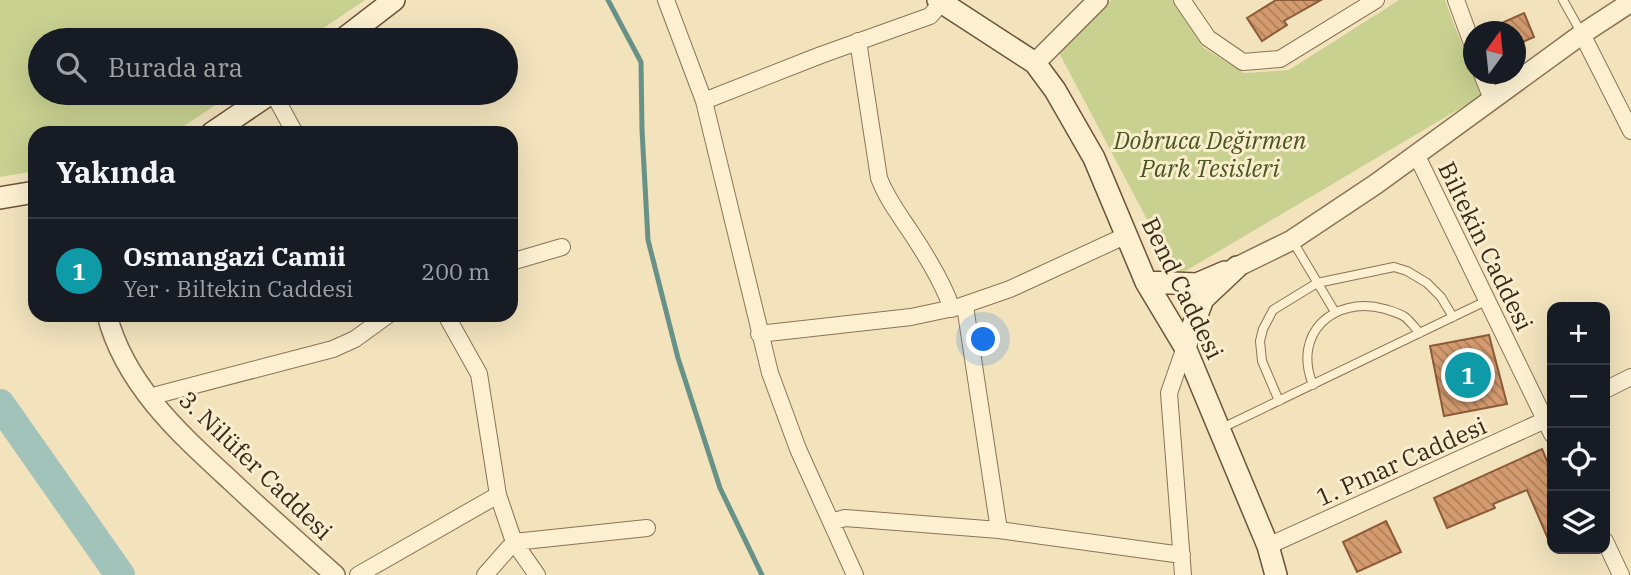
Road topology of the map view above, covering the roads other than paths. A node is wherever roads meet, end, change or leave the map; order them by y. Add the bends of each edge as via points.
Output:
1 (666, 0) edge
2 (1098, 0) edge
3 (1182, 0) edge
4 (1376, 0) edge
5 (1456, 0) edge
6 (1563, 0) edge
7 (393, 1) edge
8 (940, 1) edge
9 (1631, 2) edge
10 (1464, 21) edge
11 (358, 28) edge
12 (1582, 34) junction
13 (858, 41) junction
14 (1035, 63) junction
15 (1486, 84) edge
16 (1492, 99) junction
17 (704, 101) junction
18 (254, 105) edge
19 (279, 105) edge
20 (222, 126) edge
21 (291, 126) edge
22 (1631, 131) edge
23 (1416, 154) junction
24 (28, 193) edge
25 (1, 198) edge
26 (1127, 235) junction
27 (1292, 240) junction
28 (562, 247) dead end
29 (518, 260) edge
30 (1237, 267) junction
31 (1146, 282) junction
32 (1317, 283) junction
33 (1488, 300) junction
34 (958, 307) junction
35 (1335, 312) junction
36 (1453, 317) junction
37 (109, 322) edge
38 (378, 322) edge
39 (450, 322) edge
40 (1420, 333) junction
41 (760, 334) junction
42 (1185, 346) junction
43 (1631, 377) edge
44 (1313, 385) junction
45 (1610, 388) edge
46 (149, 397) junction
47 (1279, 401) junction
48 (1547, 418) edge
49 (1547, 425) edge
50 (1220, 429) junction
51 (498, 495) junction
52 (831, 522) junction
53 (647, 528) dead end
54 (999, 530) junction
55 (514, 542) junction
56 (1268, 546) junction
57 (1610, 552) edge
58 (1182, 555) junction
59 (335, 575) edge
60 (358, 575) edge
61 (485, 575) edge
62 (537, 575) edge
63 (855, 575) edge
64 (1183, 575) edge
65 (1276, 575) edge
66 (1621, 575) edge

1 - 17 street
2 - 14 street
3 - 4 street via 1208,38 1243,62 1280,59
5 - 10 street
6 - 12 lane
7 - 11 main road
8 - 13 street via 930,16
8 - 14 main road, Bend Caddesi
9 - 12 street
12 - 16 street
12 - 22 street
13 - 17 street
13 - 34 street via 884,192
14 - 26 main road, Bend Caddesi via 1094,158
15 - 16 street
16 - 23 street
17 - 41 street
18 - 20 main road
19 - 21 street
23 - 27 street
23 - 33 street, Biltekin Caddesi
24 - 25 main road
26 - 31 main road, Bend Caddesi
26 - 34 street via 1010,289
27 - 30 street
27 - 32 lane
28 - 29 street
30 - 31 main road via 1197,284
30 - 42 main road via 1203,299
31 - 42 main road, Bend Caddesi
32 - 35 lane
32 - 36 lane via 1394,267 1427,283
32 - 47 lane via 1273,310 1263,330 1262,361
33 - 36 lane
33 - 48 street, Biltekin Caddesi
34 - 41 street via 911,317
34 - 54 street
35 - 40 lane via 1353,306 1378,307 1405,317
35 - 44 lane via 1316,328 1308,345 1306,362
36 - 40 lane
37 - 46 street, 3. Nilüfer Caddesi via 128,367
38 - 46 street via 333,349
39 - 51 street via 479,374
40 - 44 lane
41 - 52 street via 798,449
42 - 50 main road, Bend Caddesi
42 - 58 street via 1169,393
43 - 45 street
44 - 47 lane
46 - 59 street, 3. Nilüfer Caddesi via 174,429
47 - 50 lane
49 - 56 street, 1. Pınar Caddesi
50 - 56 main road, Bend Caddesi
51 - 55 street
51 - 60 street
52 - 54 street via 845,517
52 - 63 street
53 - 55 street
54 - 58 street
55 - 61 street
55 - 62 street
56 - 65 main road, Bend Caddesi
57 - 66 street
58 - 64 street

